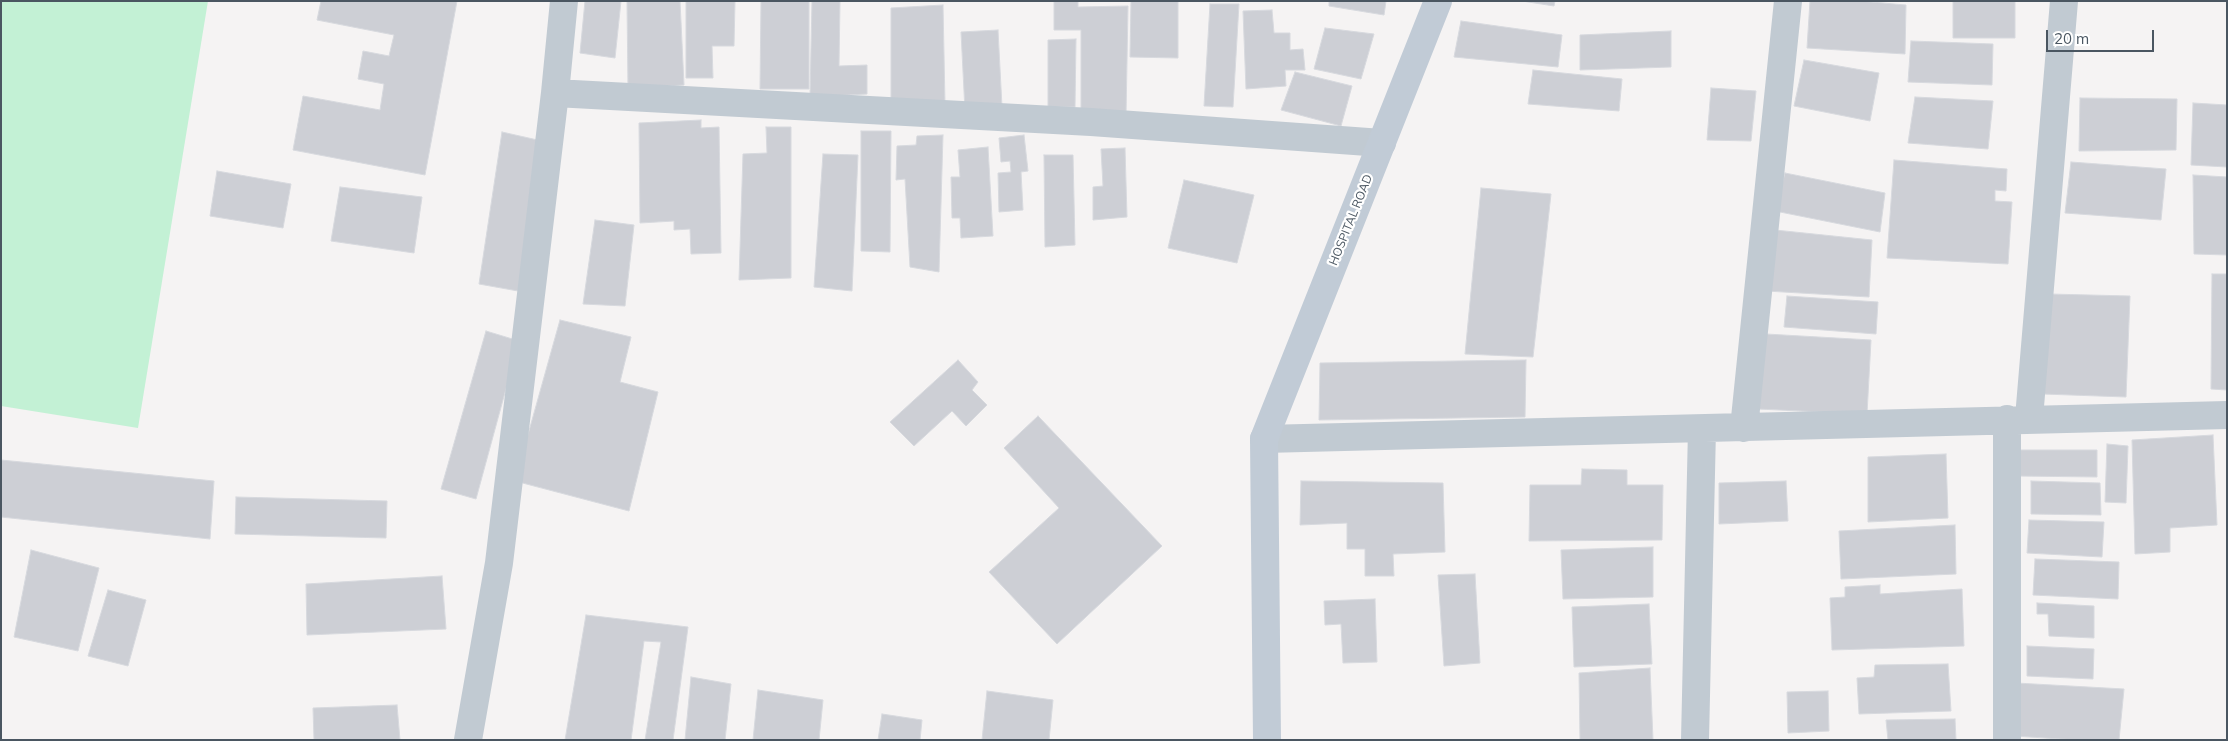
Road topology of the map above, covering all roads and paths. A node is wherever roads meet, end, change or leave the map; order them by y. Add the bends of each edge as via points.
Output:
1 (564, 1) edge
2 (1438, 1) edge
3 (1788, 1) edge
4 (2064, 1) edge
5 (554, 94) junction
6 (1382, 142) junction
7 (2227, 414) edge
8 (2018, 419) junction
9 (1744, 428) junction
10 (1702, 429) junction
11 (1264, 439) junction
12 (468, 740) edge
13 (1267, 740) edge
14 (1695, 740) edge
15 (2007, 740) edge

1 - 5 street
2 - 6 main road, HOSPITAL ROAD
3 - 9 street
4 - 8 street
5 - 6 street via 1091,122
5 - 12 street via 499,563
6 - 11 main road, HOSPITAL ROAD
7 - 8 street
8 - 9 street
8 - 15 street
9 - 10 street
10 - 11 street
10 - 14 street
11 - 13 main road

